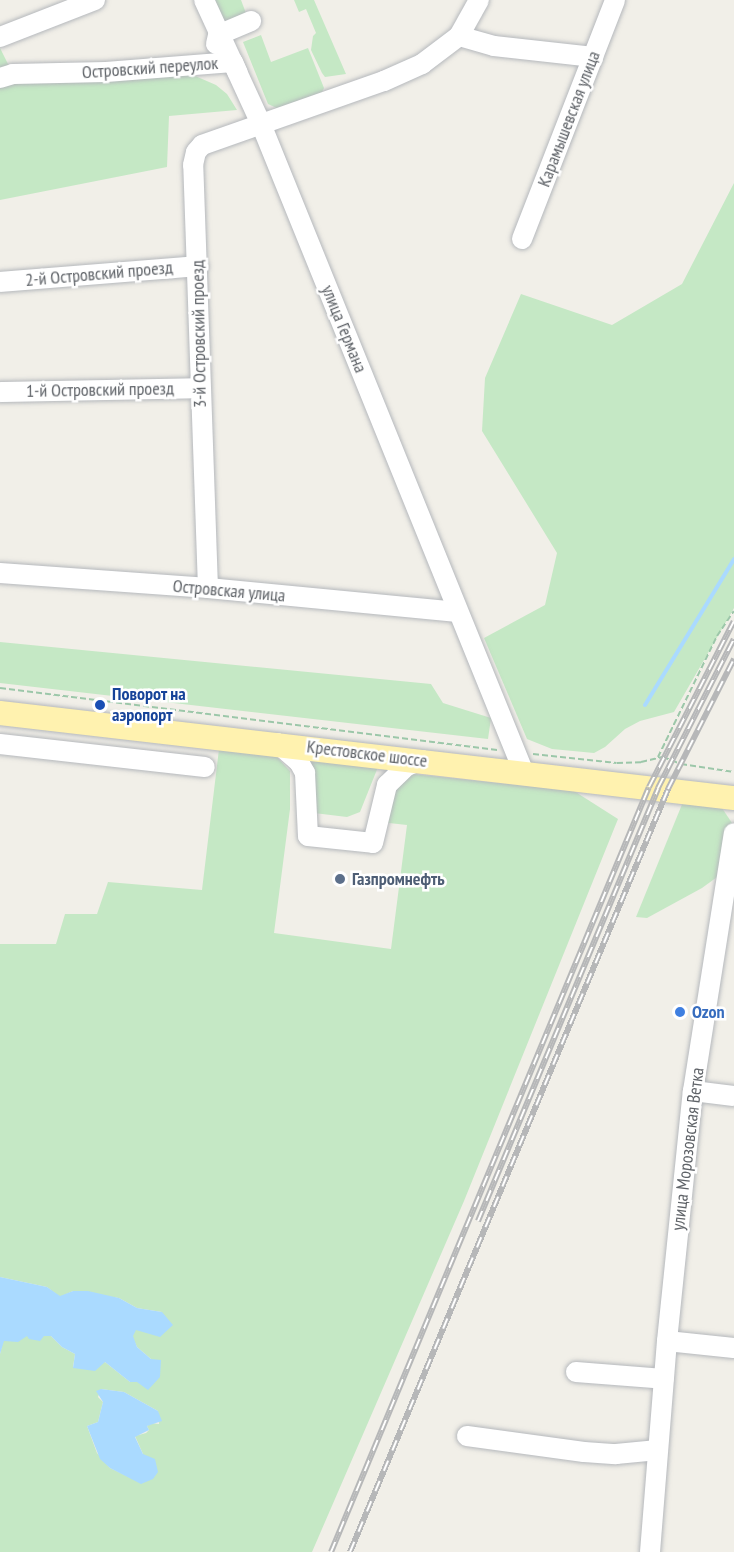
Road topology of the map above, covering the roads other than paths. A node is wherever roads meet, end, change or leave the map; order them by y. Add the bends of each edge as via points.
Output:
1 (95, 0) edge
2 (204, 0) edge
3 (479, 0) edge
4 (615, 0) edge
5 (250, 21) dead end
6 (220, 34) junction
7 (459, 36) junction
8 (0, 37) edge
9 (214, 54) dead end
10 (593, 57) junction
11 (233, 63) junction
12 (0, 78) edge
13 (261, 124) junction
14 (522, 239) dead end
15 (198, 266) junction
16 (0, 282) edge
17 (200, 388) junction
18 (0, 392) edge
19 (0, 573) edge
20 (208, 588) junction
21 (458, 612) junction
22 (0, 713) edge
23 (277, 743) junction
24 (0, 744) edge
25 (422, 760) junction
26 (520, 763) junction
27 (205, 767) dead end
28 (734, 798) edge
29 (734, 834) edge
30 (693, 1091) junction
31 (734, 1096) edge
32 (667, 1341) junction
33 (734, 1348) edge
34 (576, 1372) dead end
35 (664, 1379) junction
36 (467, 1436) dead end
37 (657, 1458) junction
38 (650, 1552) edge

1 - 8 street
2 - 6 street
3 - 7 street
4 - 10 street, Карамышевская улица
5 - 6 street
6 - 9 street
6 - 11 street
7 - 10 street via 494,46
7 - 13 street via 422,64 384,81
10 - 14 street, Карамышевская улица
11 - 12 street, Островский переулок via 13,74
11 - 13 street, Островский переулок
13 - 15 street, 3-й Островский проезд via 202,145 196,152 193,165
13 - 21 street, улица Германа
15 - 16 street, 2-й Островский проезд
15 - 17 street, 3-й Островский проезд
17 - 18 street, 1-й Островский проезд
17 - 20 street, 3-й Островский проезд
19 - 20 street, Островская улица
20 - 21 street, Островская улица
21 - 26 street, улица Германа
22 - 23 main road, Крестовское шоссе
23 - 25 main road, Крестовское шоссе
23 - 25 street via 305,773 308,836 373,843 387,785 407,766
24 - 27 street
25 - 26 main road, Крестовское шоссе
26 - 28 main road, Крестовское шоссе
29 - 30 street, улица Морозовская Ветка
30 - 31 street
30 - 32 street, улица Морозовская Ветка
32 - 33 street
32 - 35 street, улица Морозовская Ветка
34 - 35 street
35 - 37 street, улица Морозовская Ветка
36 - 37 street
37 - 38 street, улица Морозовская Ветка

